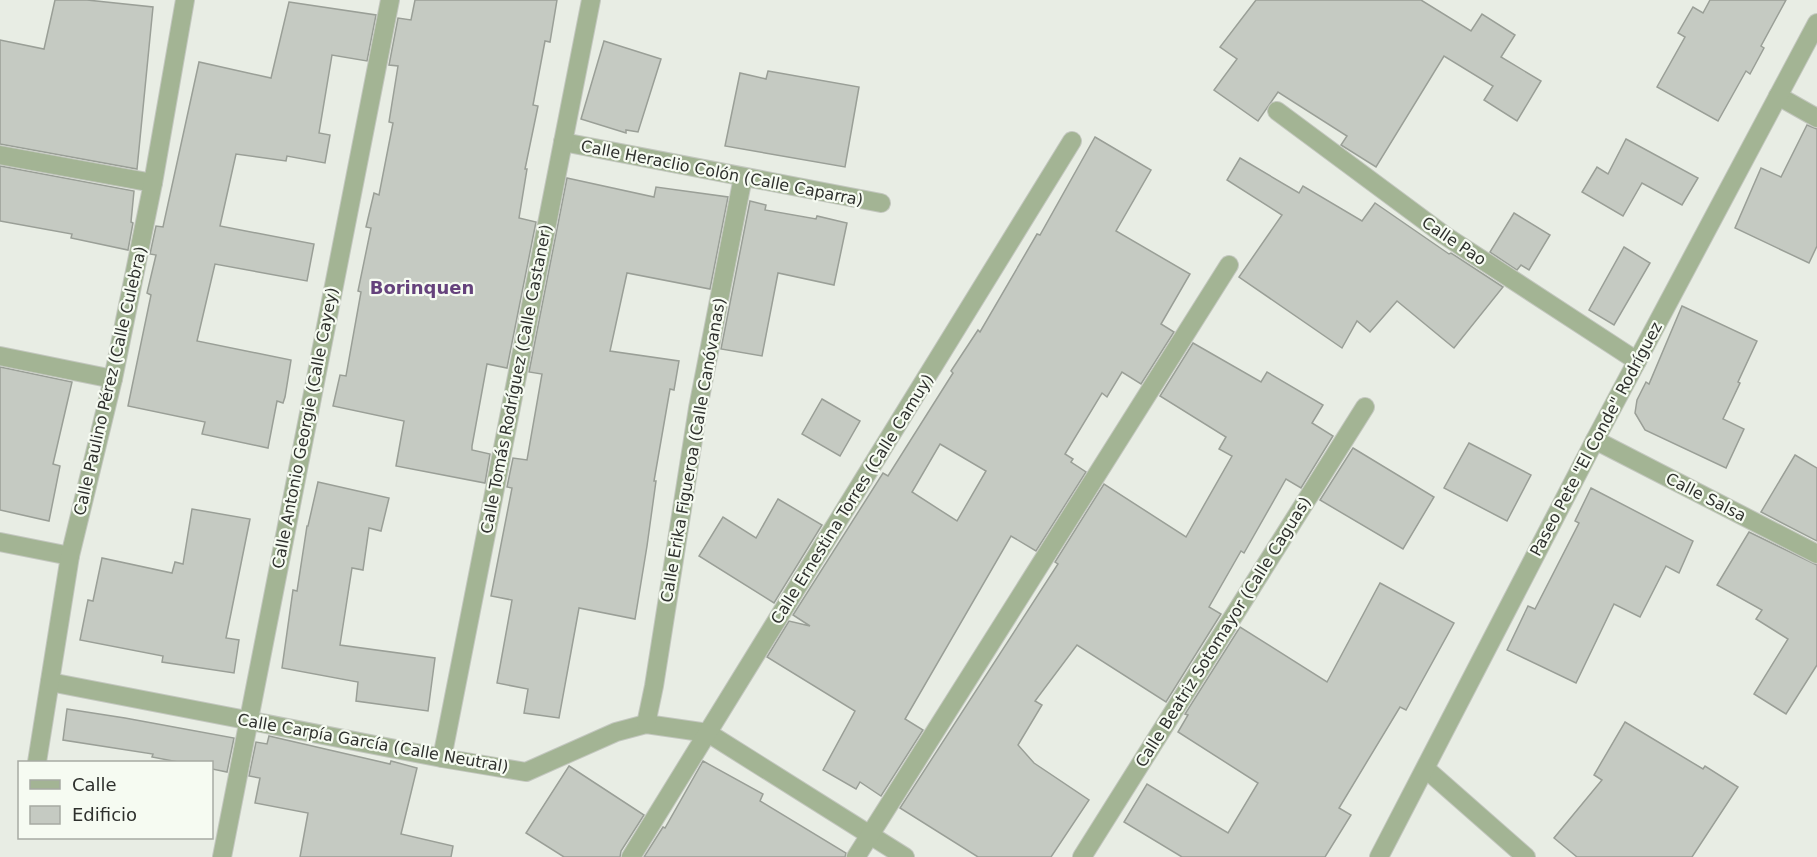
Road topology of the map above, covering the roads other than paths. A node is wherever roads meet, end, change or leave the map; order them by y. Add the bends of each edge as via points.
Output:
1 (185, 0) edge
2 (390, 0) edge
3 (591, 0) edge
4 (1817, 23) edge
5 (1778, 96) junction
6 (1277, 111) dead end
7 (1817, 118) edge
8 (1072, 141) dead end
9 (562, 142) junction
10 (0, 155) edge
11 (743, 177) junction
12 (153, 183) junction
13 (880, 203) dead end
14 (1229, 265) dead end
15 (0, 356) edge
16 (1637, 361) junction
17 (113, 379) junction
18 (1365, 407) dead end
19 (1595, 440) junction
20 (0, 542) edge
21 (1817, 555) edge
22 (70, 556) junction
23 (50, 682) junction
24 (247, 721) junction
25 (646, 724) junction
26 (708, 733) junction
27 (442, 758) junction
28 (37, 761) edge
29 (1426, 769) junction
30 (870, 835) junction
31 (222, 857) edge
32 (631, 857) edge
33 (856, 857) edge
34 (905, 857) edge
35 (1082, 857) edge
36 (1379, 857) edge
37 (1526, 857) edge

1 - 12 street, Calle Paulino Pérez (Calle Culebra)
2 - 24 street, Calle Antonio Georgie (Calle Cayey)
3 - 9 street, Calle Tomás Rodríguez (Calle Castaner)
4 - 5 street, Paseo Pete "El Conde" Rodríguez
5 - 7 street
5 - 16 street, Paseo Pete "El Conde" Rodríguez
6 - 16 street, Calle Pao via 1444,235
8 - 26 street, Calle Ernestina Torres (Calle Camuy)
9 - 11 street, Calle Heraclio Colón (Calle Caparra)
9 - 27 street, Calle Tomás Rodríguez (Calle Castaner)
10 - 12 street
11 - 13 street, Calle Heraclio Colón (Calle Caparra)
11 - 25 street, Calle Erika Figueroa (Calle Canóvanas) via 698,408
12 - 17 street, Calle Paulino Pérez (Calle Culebra)
14 - 30 street
15 - 17 street
16 - 19 street, Paseo Pete "El Conde" Rodríguez
17 - 22 street, Calle Paulino Pérez (Calle Culebra)
18 - 35 street, Calle Beatriz Sotomayor (Calle Caguas)
19 - 21 street, Calle Salsa
19 - 29 street, Paseo Pete "El Conde" Rodríguez
20 - 22 street
22 - 23 street, Calle Paulino Pérez (Calle Culebra)
23 - 24 street, Calle Carpía García (Calle Neutral)
23 - 28 street, Calle Paulino Pérez (Calle Culebra)
24 - 27 street, Calle Carpía García (Calle Neutral)
24 - 31 street, Calle Antonio Georgie (Calle Cayey)
25 - 26 street, Calle Carpía García (Calle Neutral)
25 - 27 street, Calle Carpía García (Calle Neutral) via 616,732 526,771
26 - 30 street, Calle Carpía García (Calle Neutral)
26 - 32 street, Calle Ernestina Torres (Calle Camuy)
29 - 36 street, Paseo Pete "El Conde" Rodríguez
29 - 37 street
30 - 33 street
30 - 34 street, Calle Carpía García (Calle Neutral)

